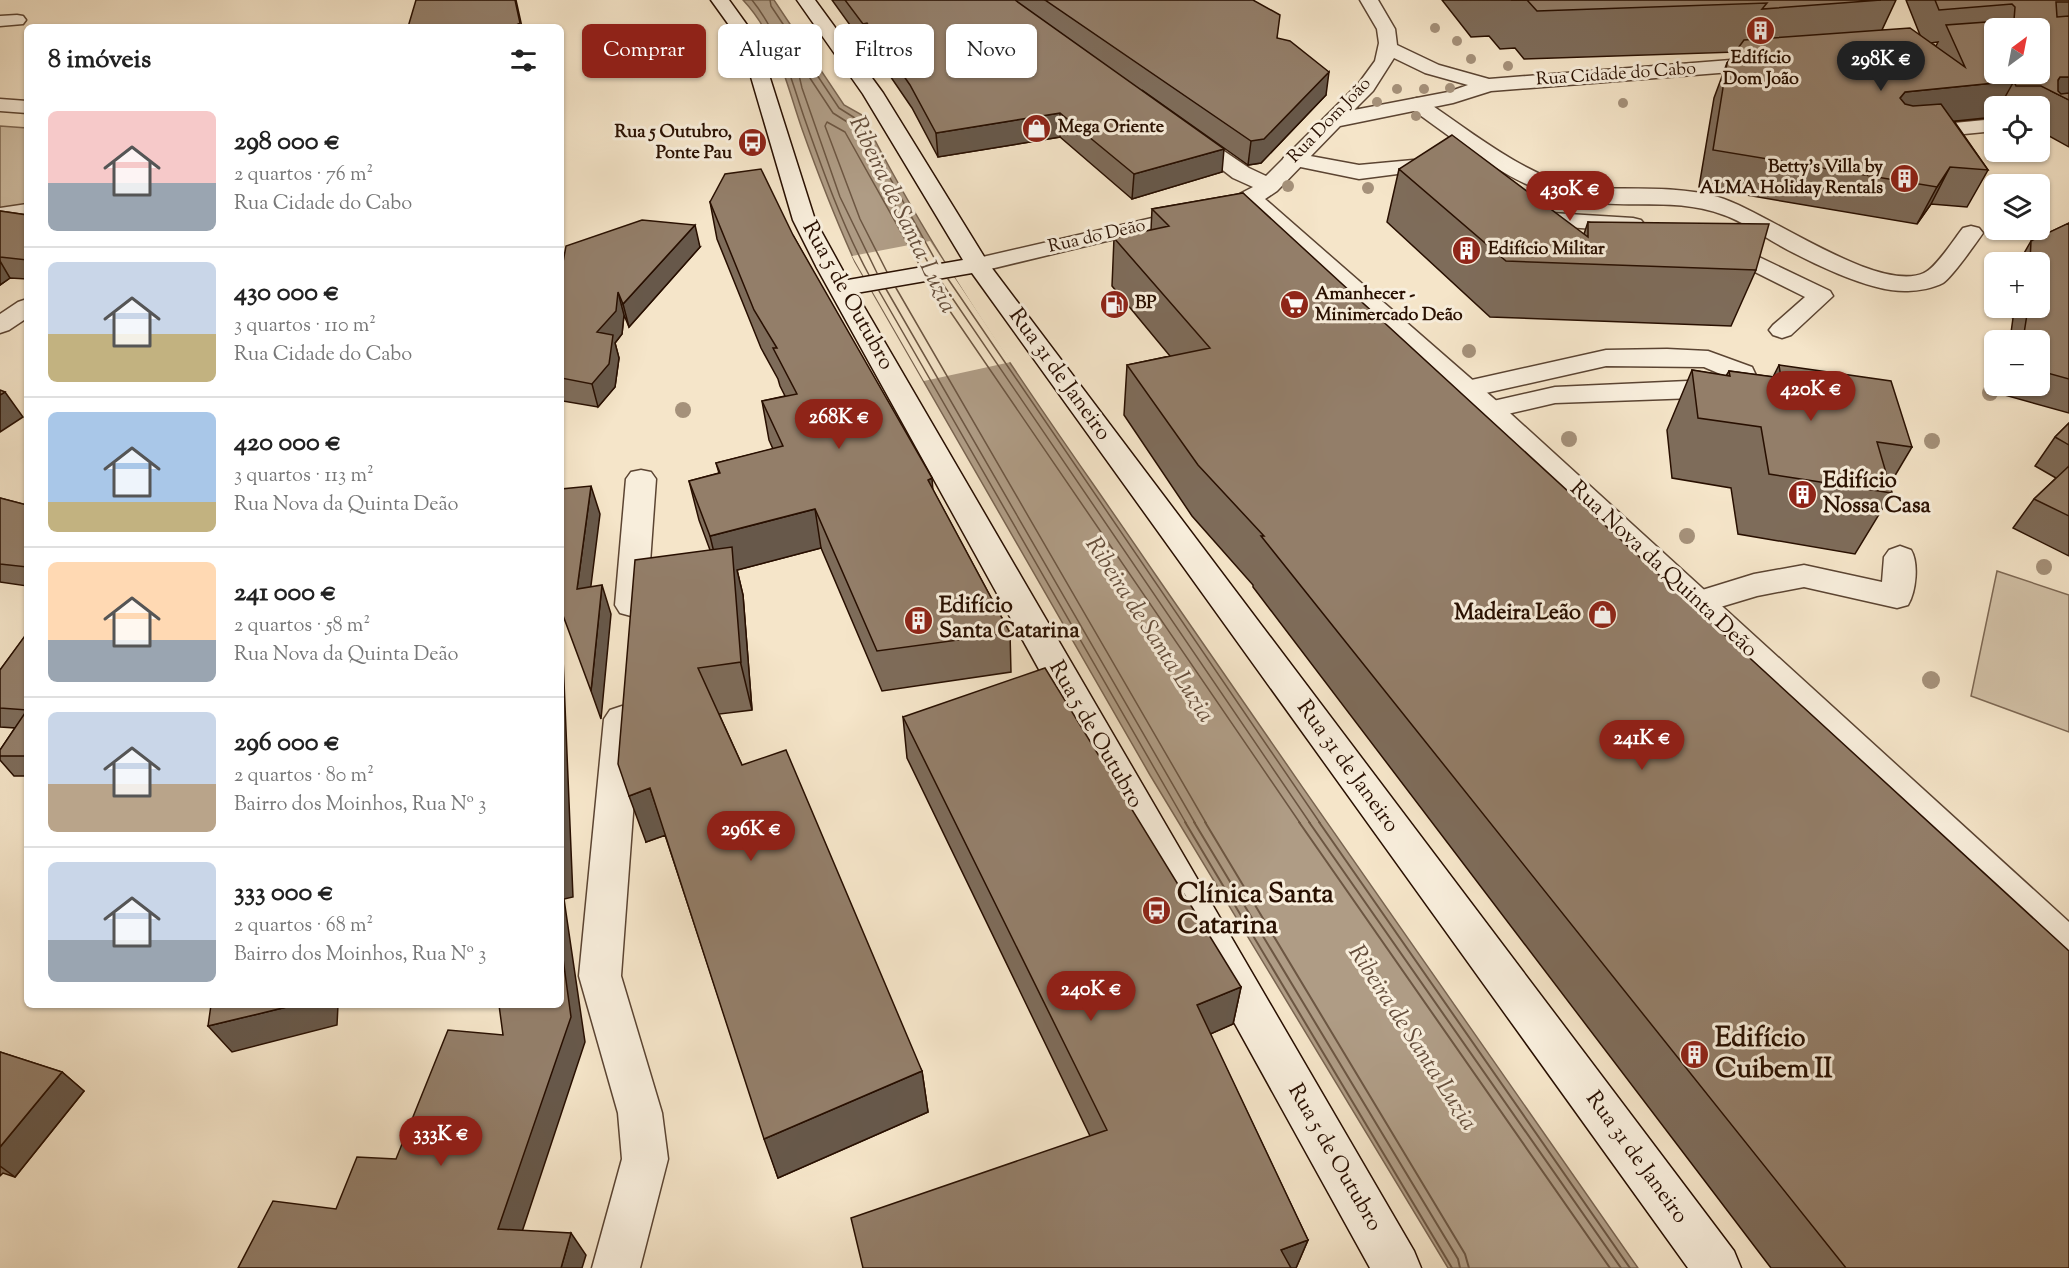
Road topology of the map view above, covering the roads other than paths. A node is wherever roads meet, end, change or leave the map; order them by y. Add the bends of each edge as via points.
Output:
1 (720, 0) edge
2 (806, 0) edge
3 (1373, 1) edge
4 (1388, 47) junction
5 (1782, 62) edge
6 (1456, 77) junction
7 (1370, 81) junction
8 (1488, 85) junction
9 (1417, 104) junction
10 (0, 105) edge
11 (24, 107) edge
12 (1332, 121) junction
13 (1174, 125) edge
14 (1984, 126) edge
15 (1895, 134) edge
16 (1294, 159) junction
17 (1464, 179) edge
18 (1260, 192) junction
19 (24, 211) edge
20 (0, 215) edge
21 (1533, 220) edge
22 (1655, 225) edge
23 (1971, 233) dead end
24 (1698, 244) edge
25 (978, 265) junction
26 (841, 288) junction
27 (24, 310) edge
28 (0, 325) edge
29 (1782, 330) dead end
30 (1479, 399) junction
31 (641, 479) dead end
32 (1900, 557) dead end
33 (1697, 603) junction
34 (628, 642) edge
35 (624, 690) edge
36 (2069, 948) edge
37 (616, 1268) edge
38 (1397, 1268) edge
39 (1718, 1268) edge

1 - 26 street, Rua 5 de Outubro via 753,53 804,220
2 - 25 street, Rua 31 de Janeiro via 873,93
3 - 4 street via 1386,29
4 - 6 street, Rua Cidade do Cabo
4 - 7 street, Rua Dom João via 1384,61
5 - 8 street, Rua Cidade do Cabo
6 - 7 street, Rua Cidade do Cabo via 1399,74
6 - 8 street, Rua Cidade do Cabo
7 - 9 street, Rua Cidade do Cabo via 1387,96
7 - 12 street, Rua Dom João
8 - 9 street, Rua Cidade do Cabo
9 - 12 street, Rua Cidade do Cabo
9 - 23 street via 1502,162 1559,190 1581,195 1710,202 1736,211 1846,268 1886,281 1907,284 1936,277
10 - 11 street
12 - 16 street, Rua Dom João
13 - 18 street, Rua Nova da Quinta Deão via 1241,173
14 - 15 street
16 - 17 street via 1359,172 1413,166
16 - 18 street, Rua Dom João
18 - 25 street, Rua do Deão via 1233,206
18 - 30 street, Rua Nova da Quinta Deão
19 - 20 street
21 - 22 street
24 - 29 street via 1732,252 1821,296
25 - 26 street, Rua do Deão
25 - 39 street, Rua 31 de Janeiro
26 - 38 street, Rua 5 de Outubro
27 - 28 street
30 - 30 street via 1723,389 1747,384 1743,373 1708,359 1606,358
30 - 33 street, Rua Nova da Quinta Deão
31 - 34 street
32 - 33 street via 1897,597 1804,576 1754,585
33 - 36 street, Rua Nova da Quinta Deão
35 - 37 street via 600,976 640,1113 645,1159

